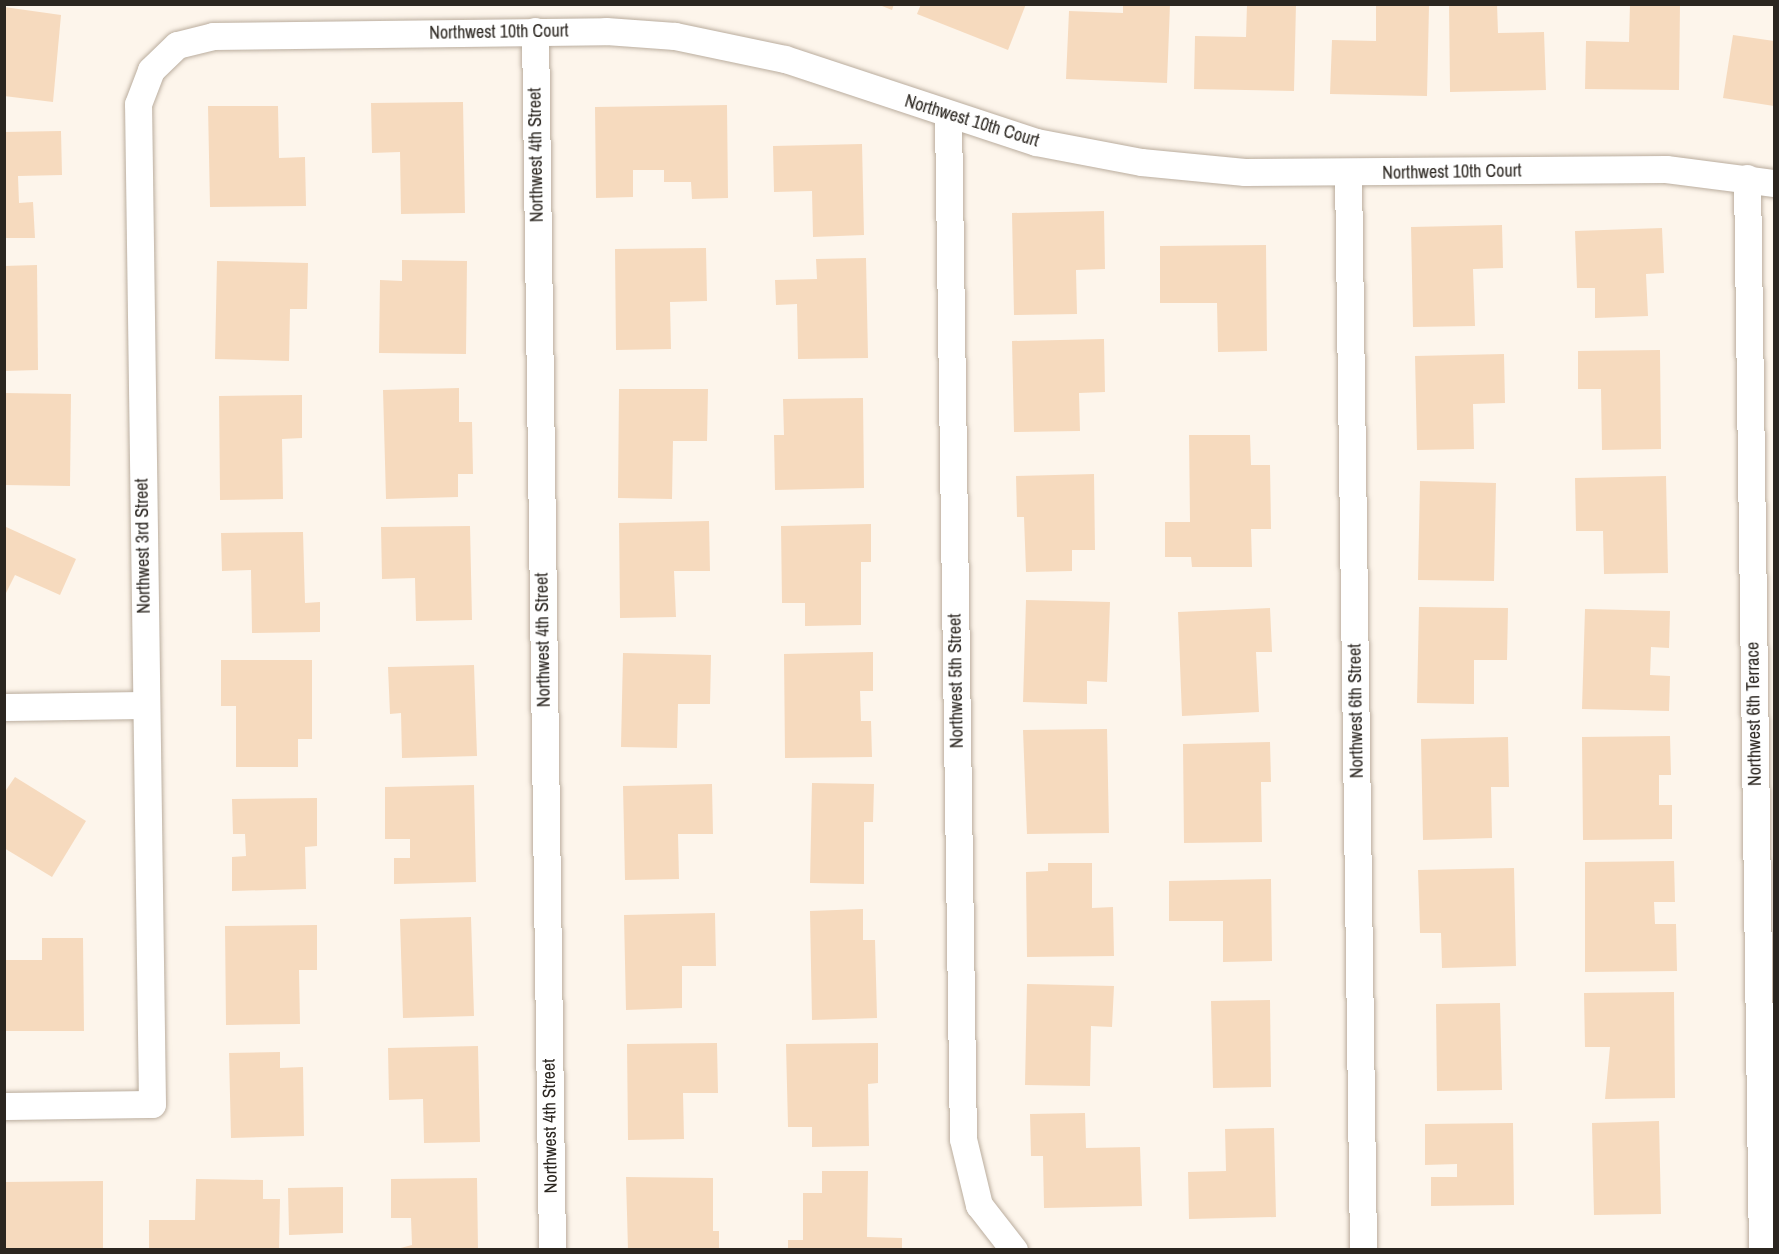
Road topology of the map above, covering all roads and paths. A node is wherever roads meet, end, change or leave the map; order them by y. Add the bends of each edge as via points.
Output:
1 (534, 31) junction
2 (177, 45) joint
3 (948, 117) junction
4 (1348, 173) junction
5 (1747, 178) junction
6 (1774, 183) edge
7 (146, 705) junction
8 (4, 707) edge
9 (4, 1106) edge
10 (1008, 1243) edge
11 (552, 1250) edge
12 (1363, 1250) edge
13 (1762, 1250) edge

1 - 2 street, Northwest 10th Court via 213,36
1 - 3 street, Northwest 10th Court via 606,31 713,42 785,58
1 - 11 street, Northwest 4th Street
2 - 7 street, Northwest 3rd Street via 150,70 138,104
3 - 4 street, Northwest 10th Court via 1036,142 1142,162 1245,172
3 - 10 street, Northwest 5th Street via 963,1139 979,1205
4 - 5 street, Northwest 10th Court via 1666,170
4 - 12 street, Northwest 6th Street
5 - 6 street, Northwest 10th Court
5 - 13 street, Northwest 6th Terrace
7 - 8 street
7 - 9 street, Northwest 3rd Street via 152,1104

